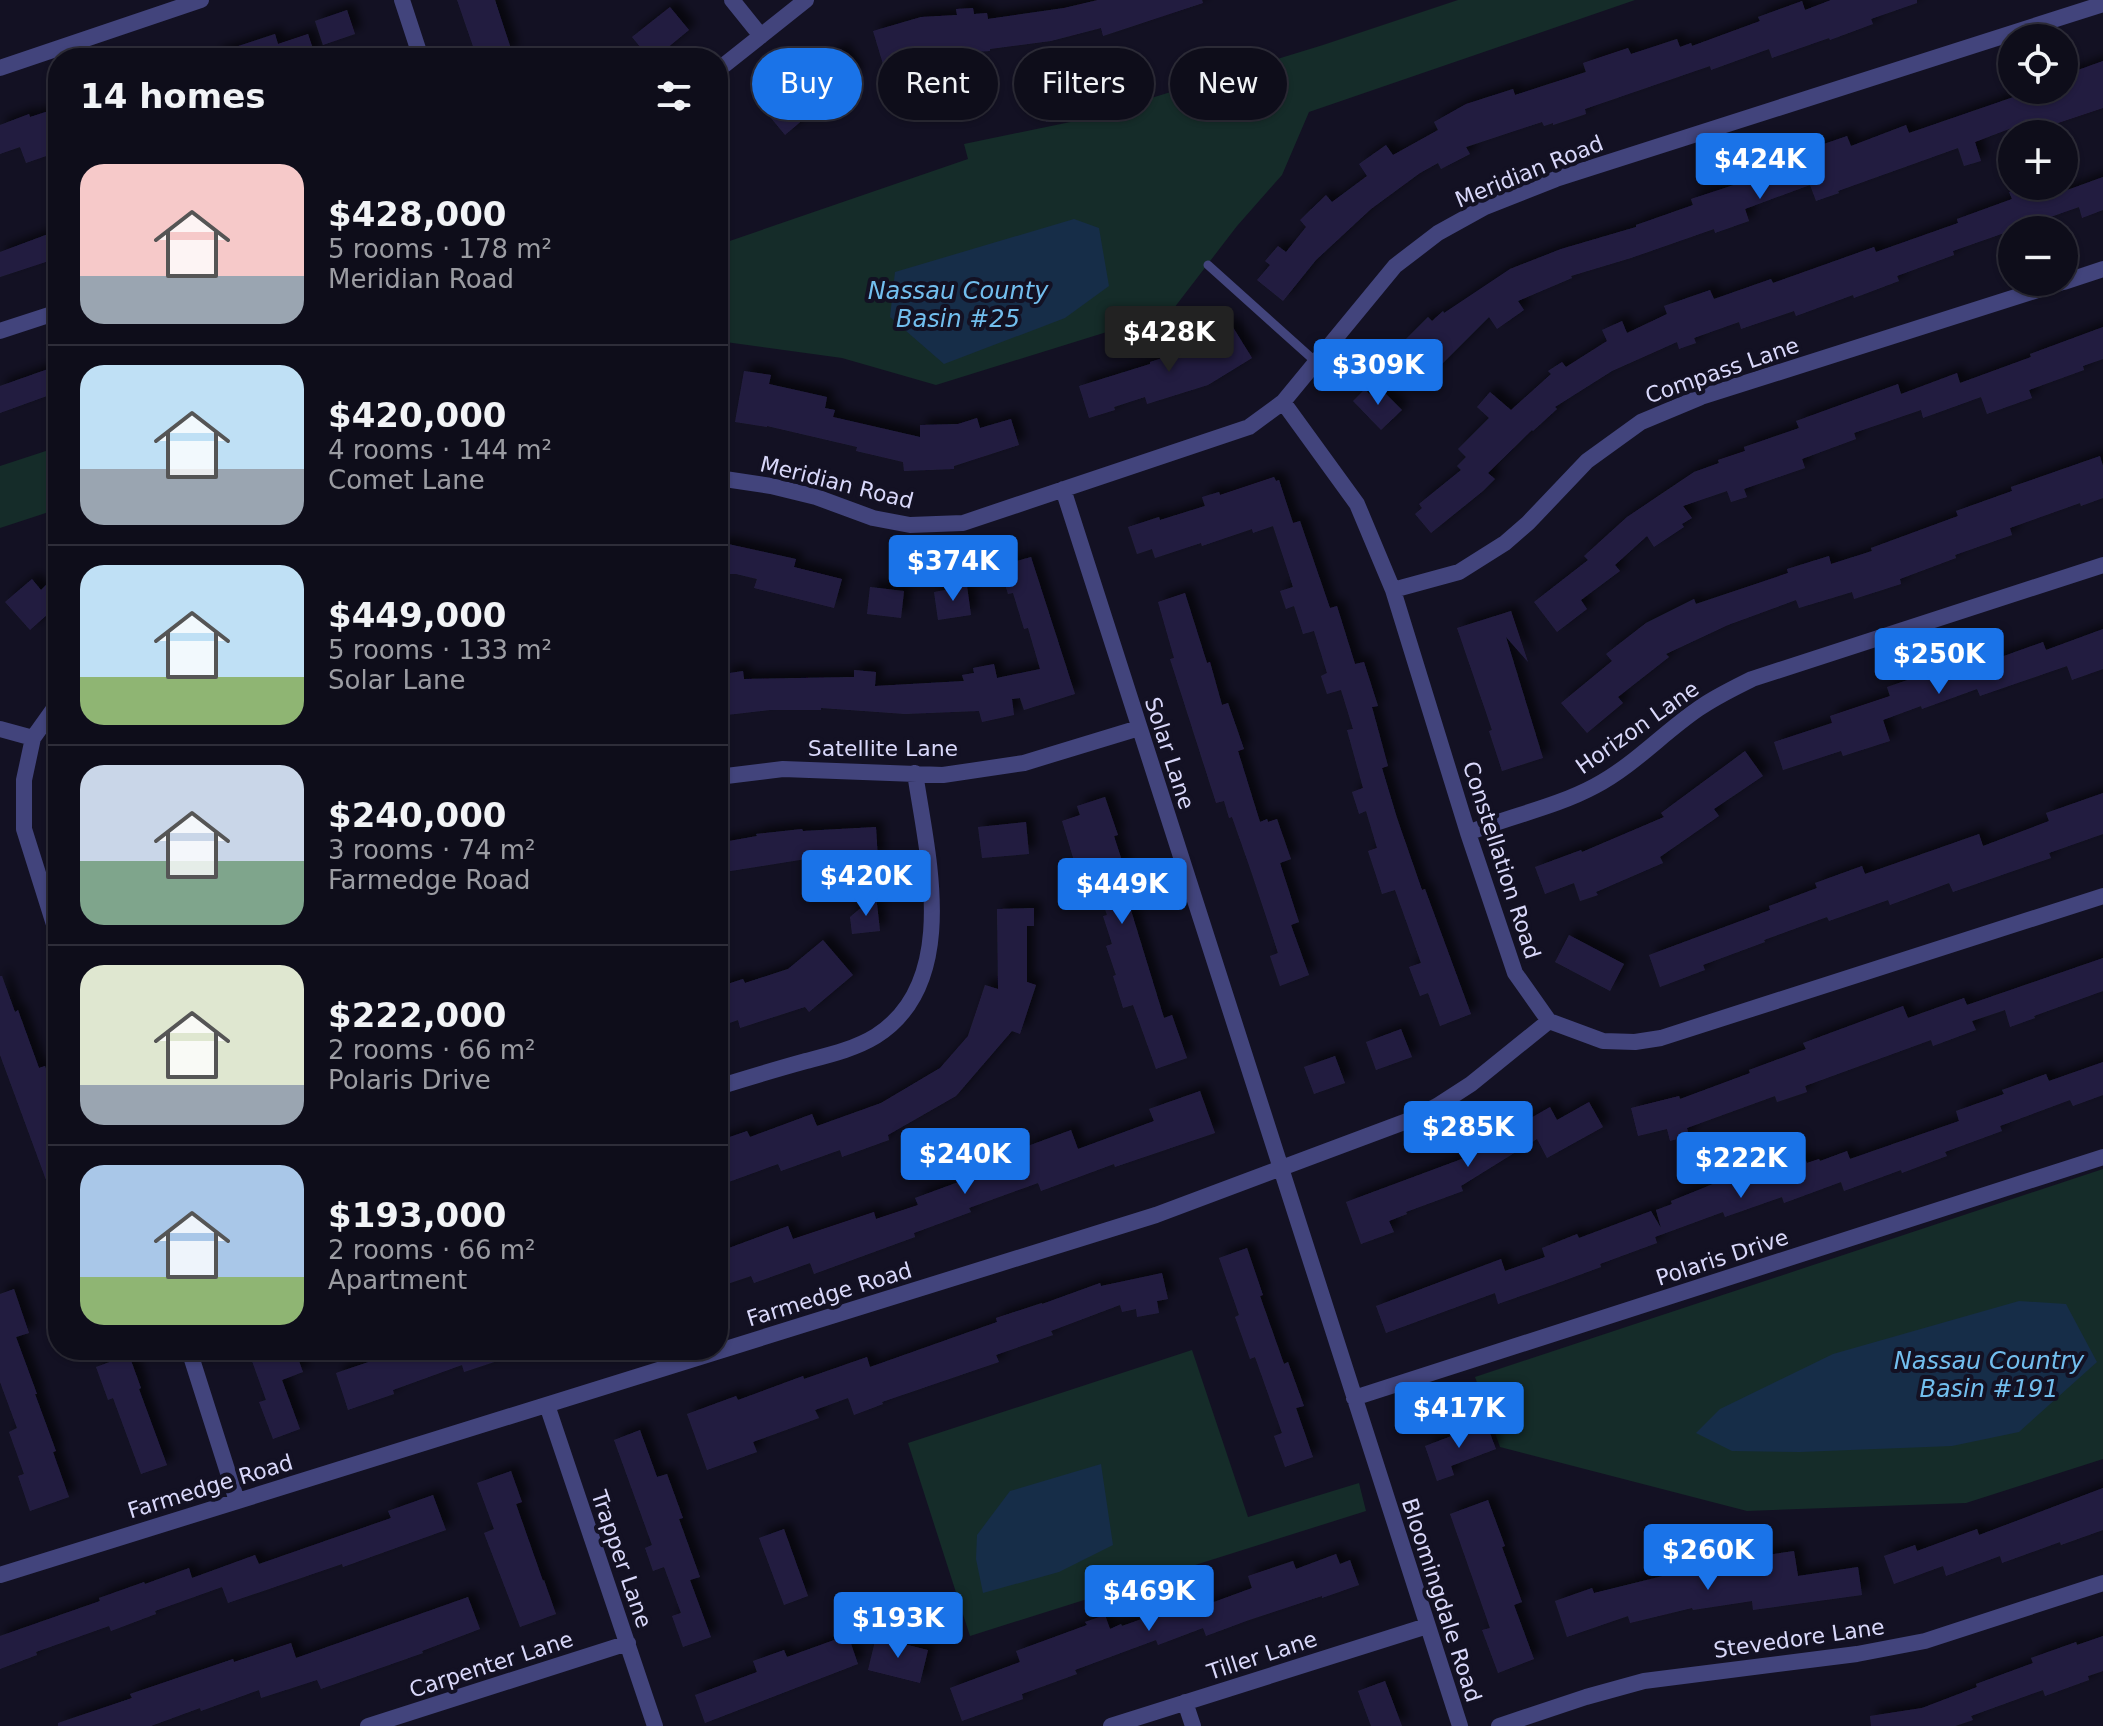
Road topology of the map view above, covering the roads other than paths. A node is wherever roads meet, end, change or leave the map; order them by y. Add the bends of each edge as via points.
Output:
1 (201, 0) edge
2 (402, 0) edge
3 (732, 0) edge
4 (806, 0) edge
5 (2103, 4) edge
6 (761, 36) junction
7 (59, 48) edge
8 (418, 48) edge
9 (48, 52) edge
10 (728, 62) edge
11 (0, 68) edge
12 (1208, 265) dead end
13 (2103, 269) edge
14 (2078, 277) edge
15 (2019, 296) edge
16 (48, 315) edge
17 (0, 331) edge
18 (1316, 362) junction
19 (1283, 402) junction
20 (728, 480) edge
21 (1063, 489) junction
22 (2103, 565) edge
23 (1393, 590) junction
24 (48, 717) edge
25 (1139, 728) junction
26 (0, 729) edge
27 (33, 738) junction
28 (915, 773) junction
29 (728, 776) edge
30 (1468, 833) junction
31 (2103, 896) edge
32 (48, 905) edge
33 (1549, 1021) junction
34 (728, 1084) edge
35 (2103, 1157) edge
36 (1280, 1168) junction
37 (728, 1349) edge
38 (192, 1360) edge
39 (691, 1360) edge
40 (1354, 1398) junction
41 (547, 1405) junction
42 (237, 1501) junction
43 (0, 1575) edge
44 (2103, 1583) edge
45 (1427, 1626) junction
46 (628, 1643) junction
47 (1185, 1702) junction
48 (368, 1726) edge
49 (655, 1726) edge
50 (1111, 1726) edge
51 (1193, 1726) edge
52 (1460, 1726) edge
53 (1499, 1726) edge

1 - 7 street
2 - 8 street
3 - 6 street
4 - 6 street
5 - 18 street, Meridian Road via 1556,179 1485,207 1438,233 1395,266
6 - 10 street
9 - 11 street
12 - 18 lane
13 - 14 street, Compass Lane
15 - 23 street, Compass Lane via 1659,413 1587,461 1505,543 1459,572
16 - 17 street
18 - 19 street, Meridian Road
19 - 21 street, Meridian Road via 1249,427
19 - 23 street, Constellation Road via 1357,504
20 - 21 street, Meridian Road via 816,497 910,525 963,523
21 - 25 street, Solar Lane
22 - 30 street, Horizon Lane via 1752,679 1699,708 1598,785
23 - 30 street, Constellation Road
24 - 27 street
25 - 28 street, Satellite Lane via 1024,763 943,775
25 - 36 street, Solar Lane
26 - 27 street
27 - 32 street via 24,780 24,829
28 - 29 street, Satellite Lane via 783,769
28 - 34 street via 932,925 916,992 876,1036 840,1052
30 - 33 street, Constellation Road via 1515,973
31 - 33 street via 1661,1038 1603,1041
33 - 36 street, Farmedge Road via 1437,1106
35 - 40 street, Polaris Drive
36 - 37 street, Farmedge Road via 1156,1215
36 - 40 street, Bloomingdale Road
38 - 42 street
39 - 41 street, Farmedge Road
40 - 45 street, Bloomingdale Road
41 - 42 street, Farmedge Road
41 - 46 street, Trapper Lane
42 - 43 street, Farmedge Road
44 - 53 street, Stevedore Lane via 1925,1641 1644,1681
45 - 47 street, Tiller Lane
45 - 52 street, Bloomingdale Road
46 - 48 street, Carpenter Lane
46 - 49 street, Trapper Lane
47 - 50 street, Tiller Lane
47 - 51 street

